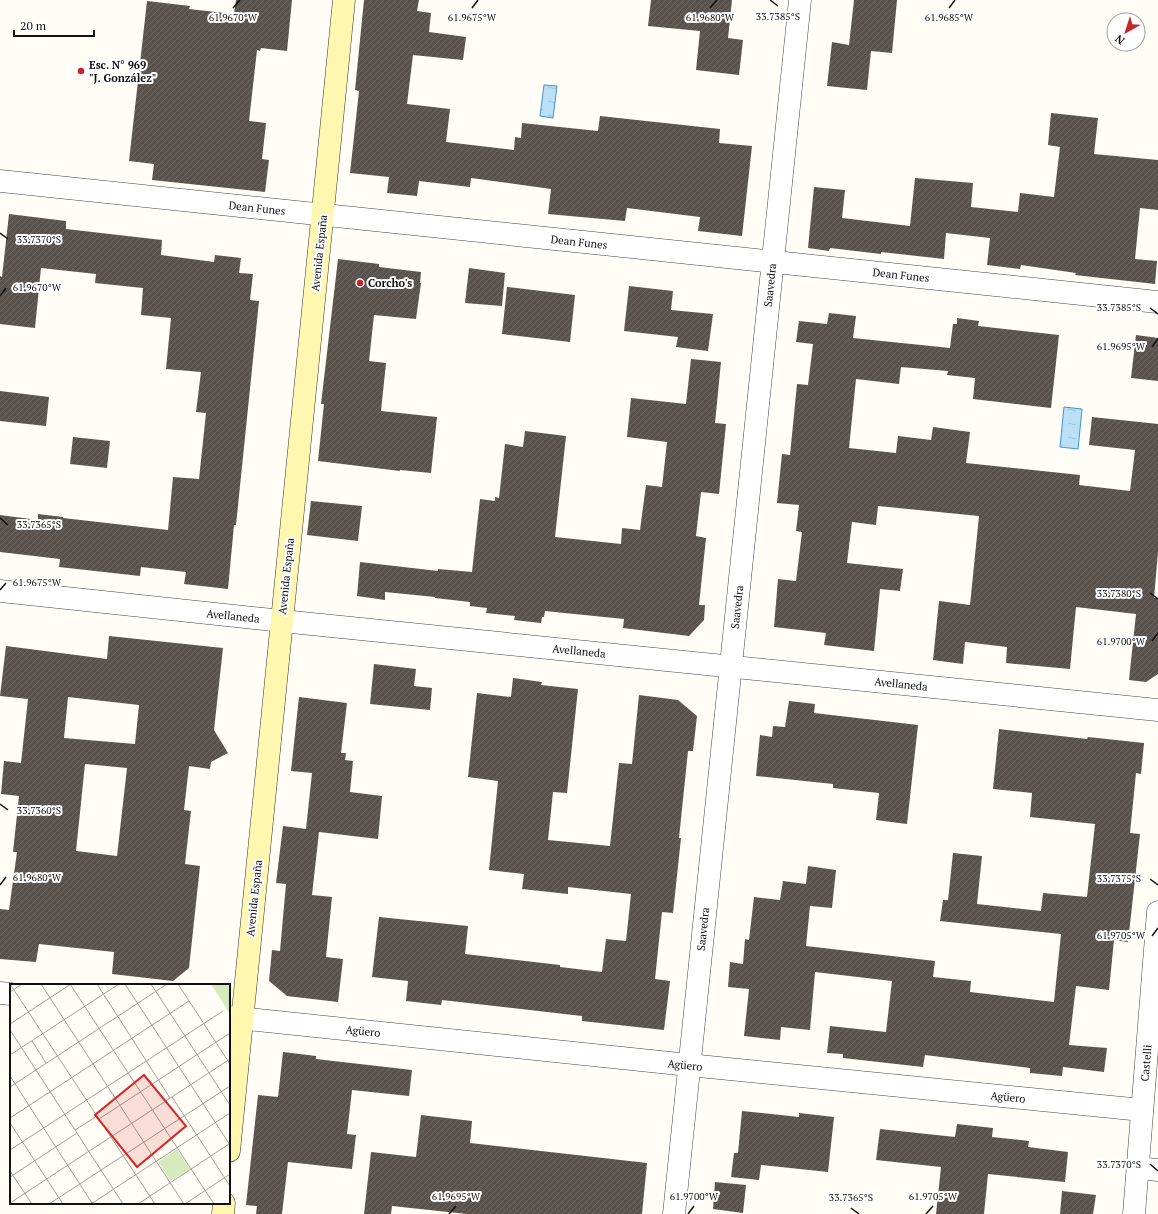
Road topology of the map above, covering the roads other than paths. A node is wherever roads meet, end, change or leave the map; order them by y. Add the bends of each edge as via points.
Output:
1 (344, 0) edge
2 (800, 0) edge
3 (0, 181) edge
4 (323, 215) junction
5 (772, 262) junction
6 (1158, 302) edge
7 (0, 591) edge
8 (282, 621) junction
9 (730, 667) junction
10 (1158, 710) edge
11 (1158, 912) edge
12 (0, 993) edge
13 (10, 994) edge
14 (236, 1017) edge
15 (689, 1065) junction
16 (1142, 1110) junction
17 (230, 1132) edge
18 (1148, 1169) edge
19 (224, 1204) edge
20 (223, 1214) edge
21 (674, 1214) edge
22 (1134, 1214) edge

1 - 4 main road, Avenida España
2 - 5 street, Saavedra
3 - 4 street, Dean Funes
4 - 5 street, Dean Funes
4 - 8 main road, Avenida España
5 - 6 street, Dean Funes
5 - 9 street, Saavedra
7 - 8 street, Avellaneda
8 - 9 street, Avellaneda
8 - 14 main road, Avenida España
9 - 10 street, Avellaneda
9 - 15 street, Saavedra
11 - 16 street, Castelli
12 - 13 street
14 - 15 street, Agüero
14 - 17 main road, Avenida España
15 - 16 street, Agüero
15 - 21 street, Saavedra
16 - 18 street, Castelli
18 - 22 street, Castelli
19 - 20 main road

